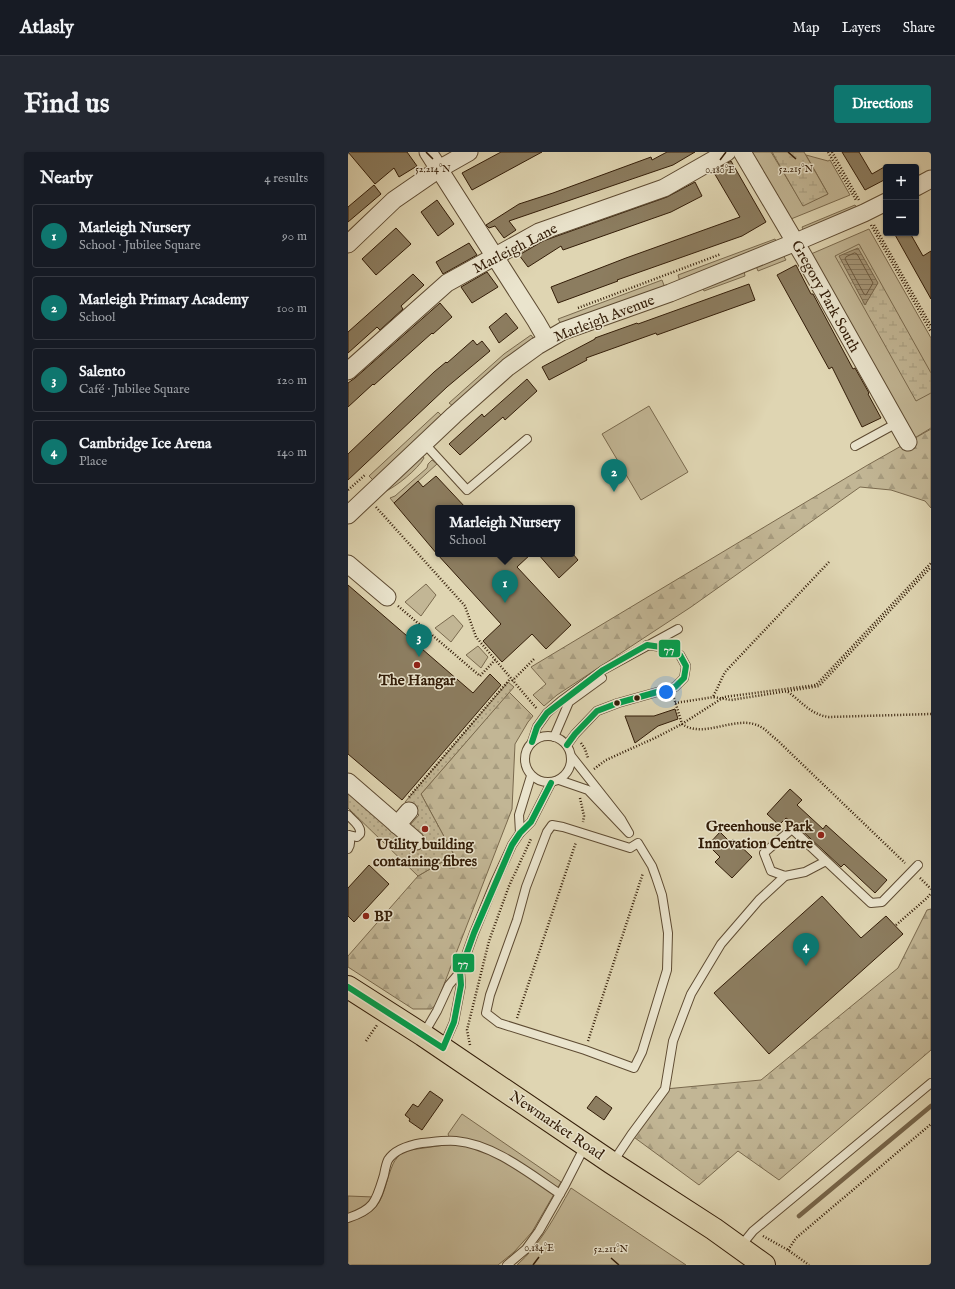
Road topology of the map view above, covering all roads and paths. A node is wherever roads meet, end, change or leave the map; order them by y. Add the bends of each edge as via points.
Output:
1 (428, 152) edge
2 (469, 152) edge
3 (727, 152) edge
4 (742, 152) edge
5 (828, 152) edge
6 (832, 152) edge
7 (439, 169) junction
8 (931, 179) edge
9 (919, 185) edge
10 (883, 204) edge
11 (865, 213) junction
12 (796, 242) junction
13 (348, 244) edge
14 (728, 251) dead end
15 (495, 257) junction
16 (571, 310) dead end
17 (931, 326) edge
18 (931, 332) edge
19 (547, 340) junction
20 (348, 371) edge
21 (897, 423) junction
22 (527, 439) dead end
23 (908, 442) dead end
24 (424, 443) junction
25 (855, 446) dead end
26 (354, 486) dead end
27 (366, 498) junction
28 (349, 512) edge
29 (829, 562) dead end
30 (931, 563) edge
31 (348, 564) edge
32 (931, 567) edge
33 (387, 596) joint
34 (678, 629) dead end
35 (647, 645) junction
36 (534, 659) dead end
37 (495, 660) junction
38 (602, 678) dead end
39 (511, 680) junction
40 (782, 689) junction
41 (786, 691) junction
42 (673, 697) dead end
43 (712, 697) junction
44 (723, 698) junction
45 (675, 703) junction
46 (535, 707) dead end
47 (931, 714) edge
48 (682, 724) junction
49 (554, 737) junction
50 (532, 742) junction
51 (567, 745) junction
52 (572, 757) junction
53 (531, 776) junction
54 (586, 777) junction
55 (559, 780) junction
56 (348, 782) edge
57 (550, 783) junction
58 (577, 787) junction
59 (409, 811) dead end
60 (348, 815) edge
61 (394, 822) junction
62 (520, 833) junction
63 (534, 833) dead end
64 (580, 833) junction
65 (629, 833) junction
66 (348, 835) edge
67 (416, 841) dead end
68 (638, 843) junction
69 (348, 849) edge
70 (826, 861) junction
71 (652, 866) junction
72 (916, 868) junction
73 (785, 876) junction
74 (931, 889) edge
75 (931, 893) edge
76 (896, 925) dead end
77 (460, 972) junction
78 (348, 987) edge
79 (514, 1027) junction
80 (423, 1035) junction
81 (470, 1047) dead end
82 (443, 1048) junction
83 (585, 1050) junction
84 (931, 1083) edge
85 (931, 1124) edge
86 (586, 1144) junction
87 (612, 1163) junction
88 (560, 1194) junction
89 (348, 1218) edge
90 (740, 1247) junction
91 (788, 1250) dead end
92 (507, 1265) edge
93 (764, 1265) edge

1 - 7 street
2 - 7 street
3 - 15 street, Marleigh Lane via 664,188 539,232
4 - 12 street, Gregory Park South
5 - 11 path
6 - 11 path
7 - 13 street via 394,200
7 - 15 street
8 - 9 street
10 - 11 street, Marleigh Avenue
11 - 12 street, Marleigh Avenue
11 - 17 path
11 - 18 path
12 - 19 street, Marleigh Avenue via 670,293 563,330
12 - 21 street, Gregory Park South
14 - 16 path
15 - 19 street
15 - 20 street, Marleigh Lane via 447,283
19 - 24 street, Marleigh Avenue via 508,367
21 - 23 street, Gregory Park South
21 - 25 lane
22 - 24 lane via 467,490
24 - 27 street, Marleigh Avenue
26 - 27 path
27 - 28 street, Marleigh Avenue
27 - 37 path via 465,606 476,637
29 - 43 path via 726,672
30 - 40 path via 816,685
31 - 33 street
32 - 41 path via 819,686
33 - 37 path via 480,676
34 - 35 lane
35 - 50 lane via 603,670 561,701 540,722
35 - 51 lane via 668,648 680,655 686,666 684,678 675,687 597,711
36 - 39 path
37 - 39 path
38 - 49 lane via 569,702
39 - 46 path
39 - 61 path
40 - 41 path
40 - 44 path
41 - 44 path via 731,700
41 - 47 path via 820,716
42 - 45 path
43 - 44 path
43 - 45 path
44 - 48 path
45 - 48 path
48 - 54 path via 606,760
48 - 72 path via 686,727 705,729 747,723 761,727
49 - 50 lane via 546,736
49 - 51 lane
50 - 53 lane via 525,755 527,770
51 - 52 lane
52 - 54 lane
52 - 55 lane via 569,771
53 - 57 lane via 544,783
53 - 62 lane via 519,815
54 - 65 lane via 621,819
55 - 57 lane
55 - 58 lane
56 - 61 street
57 - 62 lane via 531,822
58 - 64 path via 584,816
58 - 65 lane via 588,790
59 - 61 street
60 - 66 lane via 361,830 357,837
61 - 67 street
62 - 77 lane via 495,882
63 - 81 path via 489,941 467,1030
64 - 68 lane via 630,848
64 - 79 path
64 - 79 lane via 552,825 526,888 486,1013 499,1022
65 - 68 lane
66 - 69 lane via 351,840
68 - 71 lane
70 - 72 lane via 871,903 882,902
70 - 73 lane via 804,872
70 - 73 lane via 792,829 764,854 771,871
71 - 83 path via 644,871
71 - 83 lane via 662,895 668,933 668,970 642,1052 634,1068
72 - 74 path
73 - 87 lane via 759,900 721,944 692,994 673,1041 665,1089
75 - 76 path
77 - 80 lane via 449,985
77 - 82 lane via 461,985 454,1022
78 - 80 main road, Newmarket Road
79 - 83 lane
80 - 82 main road, Newmarket Road
82 - 86 main road, Newmarket Road
84 - 90 lane via 753,1231
85 - 91 path via 796,1238
86 - 87 main road, Newmarket Road
86 - 88 lane
87 - 90 main road, Newmarket Road
88 - 89 lane via 502,1156 457,1141 432,1142 415,1144 393,1155 388,1161 375,1201 365,1211
88 - 92 lane via 526,1249
90 - 93 main road, Newmarket Road

